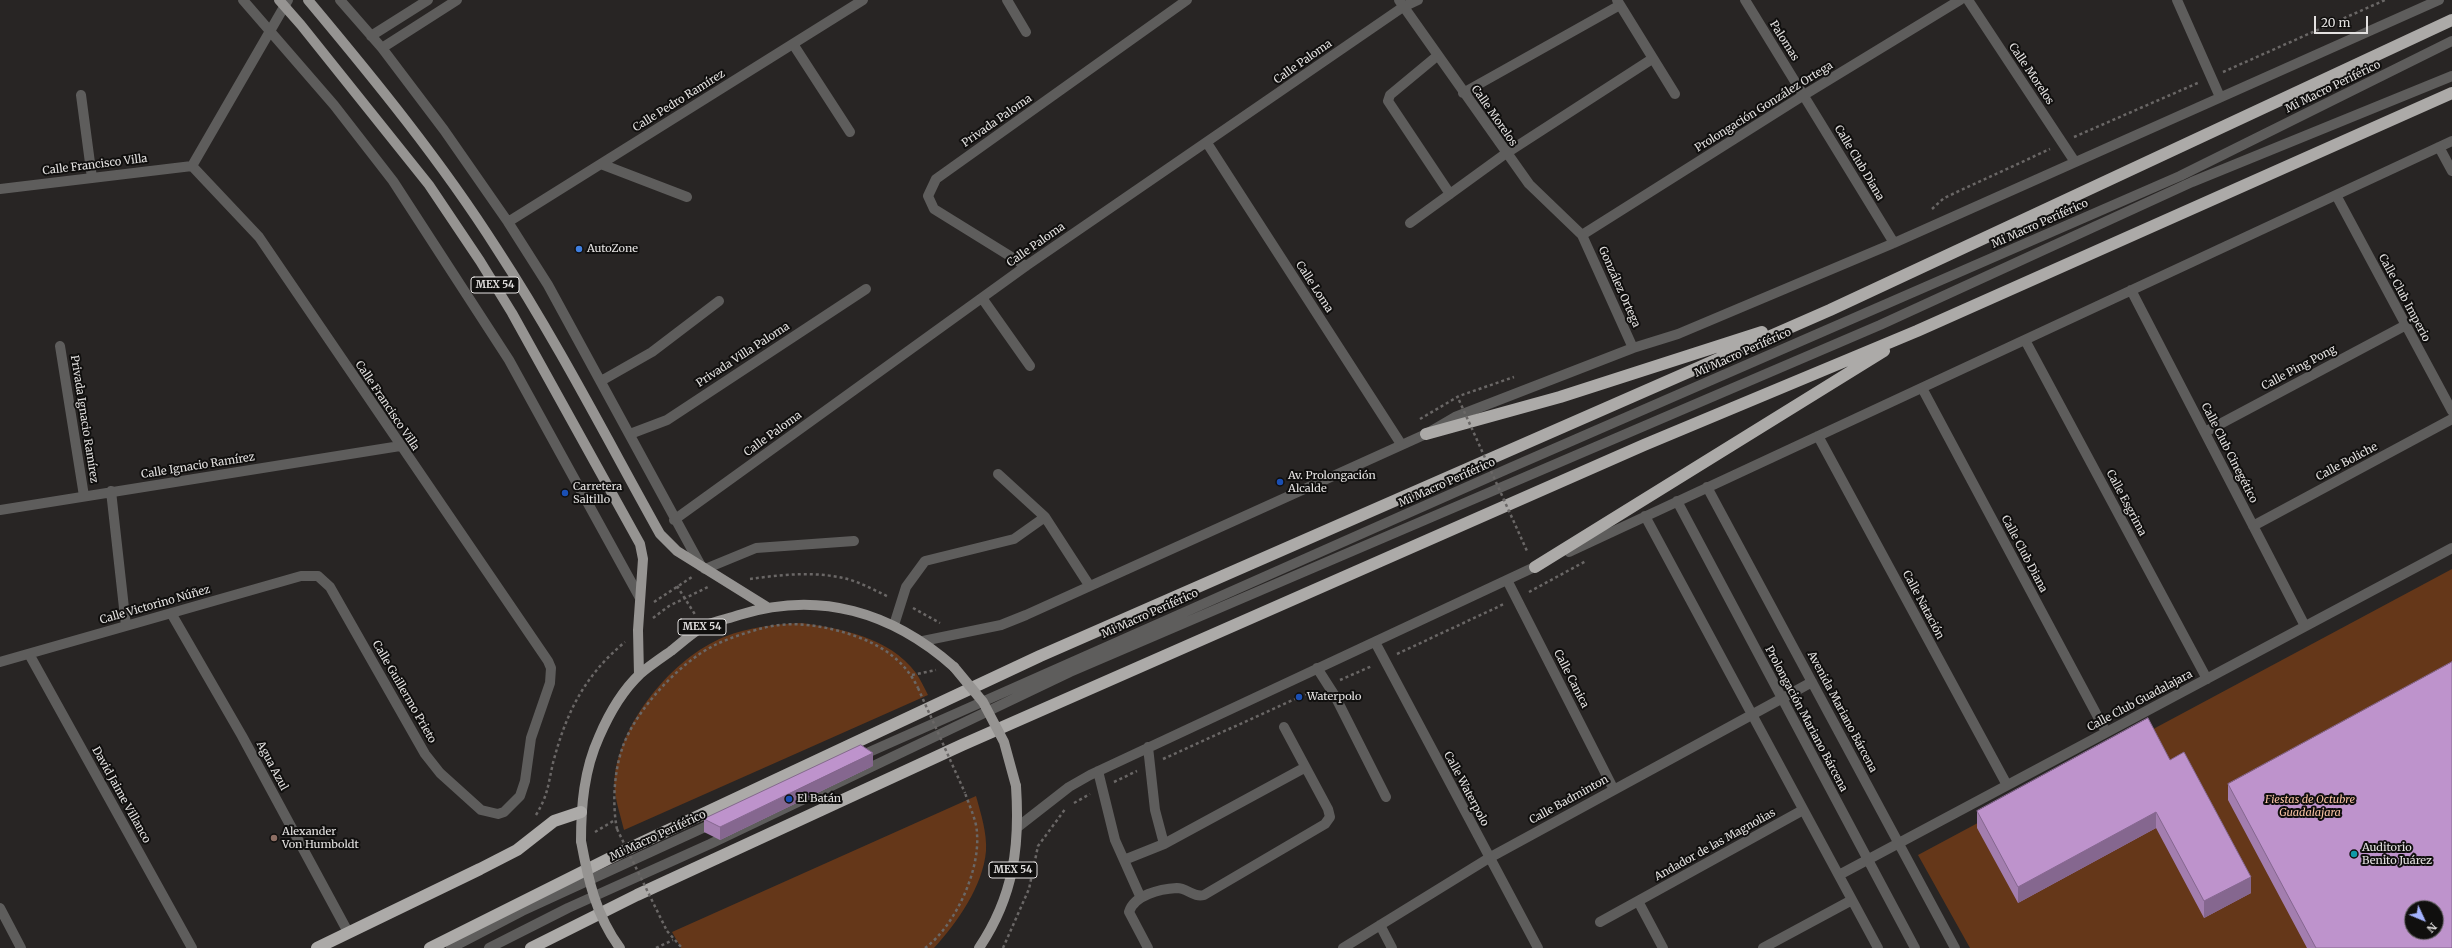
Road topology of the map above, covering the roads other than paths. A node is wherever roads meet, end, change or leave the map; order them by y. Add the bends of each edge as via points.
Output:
1 (243, 0) edge
2 (308, 0) edge
3 (340, 0) edge
4 (428, 0) edge
5 (457, 0) edge
6 (863, 0) edge
7 (1007, 0) edge
8 (1187, 0) edge
9 (1418, 0) edge
10 (1745, 0) edge
11 (1960, 0) edge
12 (1968, 0) edge
13 (2177, 0) edge
14 (2439, 0) edge
15 (284, 2) edge
16 (1619, 3) edge
17 (1401, 4) edge
18 (2452, 20) edge
19 (271, 29) junction
20 (1026, 32) dead end
21 (371, 36) junction
22 (2452, 41) edge
23 (792, 44) junction
24 (382, 48) junction
25 (1437, 56) junction
26 (1652, 59) junction
27 (2452, 76) edge
28 (1463, 93) junction
29 (2452, 93) edge
30 (1675, 94) dead end
31 (81, 95) dead end
32 (1804, 95) junction
33 (2220, 97) junction
34 (850, 132) dead end
35 (2452, 142) edge
36 (1207, 143) junction
37 (2439, 147) junction
38 (1505, 154) junction
39 (2075, 162) junction
40 (601, 164) junction
41 (192, 166) junction
42 (2452, 171) edge
43 (92, 178) junction
44 (0, 189) edge
45 (1450, 194) junction
46 (2336, 195) junction
47 (687, 197) dead end
48 (508, 222) junction
49 (1410, 223) dead end
50 (1582, 235) junction
51 (1894, 243) junction
52 (1026, 266) junction
53 (866, 289) dead end
54 (2131, 290) junction
55 (982, 298) junction
56 (719, 301) dead end
57 (1830, 310) junction
58 (2406, 325) junction
59 (1917, 331) junction
60 (2025, 340) junction
61 (60, 346) dead end
62 (1633, 348) junction
63 (1030, 366) dead end
64 (601, 381) junction
65 (1922, 388) junction
66 (2452, 411) edge
67 (2452, 419) edge
68 (2205, 432) junction
69 (630, 434) junction
70 (1426, 434) junction
71 (1818, 436) junction
72 (1401, 444) junction
73 (400, 446) junction
74 (998, 474) dead end
75 (1708, 487) junction
76 (111, 492) junction
77 (84, 496) junction
78 (1676, 501) junction
79 (0, 510) edge
80 (1645, 516) junction
81 (1045, 517) junction
82 (674, 520) junction
83 (2253, 526) junction
84 (854, 541) dead end
85 (2452, 548) edge
86 (703, 567) junction
87 (1535, 567) junction
88 (318, 576) joint
89 (1507, 580) junction
90 (1090, 585) junction
91 (640, 598) junction
92 (767, 607) junction
93 (171, 613) junction
94 (894, 625) junction
95 (126, 626) junction
96 (2305, 626) junction
97 (922, 641) junction
98 (1375, 642) junction
99 (29, 654) junction
100 (0, 662) edge
101 (1317, 668) junction
102 (639, 675) junction
103 (2207, 679) junction
104 (1812, 682) junction
105 (1782, 698) junction
106 (1752, 714) junction
107 (1284, 728) dead end
108 (2106, 732) junction
109 (1148, 747) junction
110 (847, 762) edge
111 (1304, 768) junction
112 (1098, 771) junction
113 (2007, 785) junction
114 (1614, 790) junction
115 (1386, 797) dead end
116 (481, 810) joint
117 (1804, 810) junction
118 (581, 812) junction
119 (725, 818) edge
120 (1019, 826) junction
121 (1898, 842) junction
122 (1164, 844) junction
123 (1489, 858) junction
124 (1867, 859) junction
125 (1124, 860) junction
126 (1839, 875) junction
127 (1140, 896) junction
128 (1852, 900) junction
129 (1638, 901) junction
130 (0, 908) edge
131 (1600, 922) dead end
132 (1380, 925) junction
133 (348, 932) junction
134 (20, 948) edge
135 (192, 948) edge
136 (317, 948) edge
137 (430, 948) edge
138 (451, 948) edge
139 (489, 948) edge
140 (531, 948) edge
141 (620, 948) edge
142 (979, 948) edge
143 (1148, 948) edge
144 (1343, 948) edge
145 (1392, 948) edge
146 (1538, 948) edge
147 (1663, 948) edge
148 (1764, 948) edge
149 (1878, 948) edge
150 (1915, 948) edge
151 (1956, 948) edge

1 - 19 street
2 - 86 main road, MEX 54 via 375,80 444,171 497,248 542,322 660,534 677,551
3 - 21 street
4 - 21 street
5 - 24 street
6 - 23 street, Calle Pedro Ramírez
7 - 20 street
8 - 52 street, Privada Paloma via 936,179 930,187 928,196 934,208
9 - 17 street, Calle Paloma
10 - 32 street, Palomas
11 - 32 street, Prolongación González Ortega
12 - 39 street, Calle Morelos
13 - 33 street
14 - 33 street
15 - 19 street
15 - 91 main road, MEX 54 via 429,185 512,313 640,544 644,559
16 - 26 street
16 - 28 street
17 - 25 street, Calle Morelos
17 - 36 street, Calle Paloma
18 - 57 highway
19 - 41 street
19 - 91 street via 393,181 509,360
21 - 24 street
22 - 110 street, Mi Macro Periférico via 2180,176
23 - 34 street
23 - 40 street, Calle Pedro Ramírez
24 - 48 street via 444,130
25 - 28 street, Calle Morelos
25 - 45 street via 1390,95 1388,101
26 - 30 street
26 - 38 street
27 - 139 street, Mi Macro Periférico via 2192,182 1880,326 1070,672 710,844 568,908
28 - 38 street, Calle Morelos
29 - 59 highway
31 - 43 street
32 - 50 street, Prolongación González Ortega
32 - 51 street, Calle Club Diana
33 - 39 street
35 - 37 street
36 - 52 street, Calle Paloma
36 - 72 street, Calle Loma
37 - 42 street
37 - 46 street
38 - 45 street
38 - 50 street, Calle Morelos via 1528,184
39 - 51 street
40 - 47 street
40 - 48 street, Calle Pedro Ramírez
41 - 43 street, Calle Francisco Villa
41 - 73 street, Calle Francisco Villa via 258,237
43 - 44 street, Calle Francisco Villa
45 - 49 street
46 - 54 street
46 - 58 street, Calle Club Imperio
48 - 64 street via 548,285
50 - 62 street, González Ortega
51 - 62 street via 1678,334
52 - 55 street, Calle Paloma
53 - 69 street, Privada Villa Paloma via 667,420
54 - 60 street
54 - 68 street, Calle Club Cinegético
55 - 63 street
55 - 82 street, Calle Paloma
56 - 64 street via 652,352
57 - 70 highway via 1560,397
57 - 137 highway via 1040,656 626,850
58 - 66 street, Calle Club Imperio
58 - 68 street, Calle Ping Pong
59 - 87 highway
59 - 140 highway via 1644,445 962,745 637,895
60 - 65 street
60 - 103 street, Calle Esgrima
61 - 77 street, Privada Ignacio Ramírez
62 - 70 street via 1455,418
64 - 69 street
65 - 71 street
65 - 108 street, Calle Club Diana
67 - 83 street, Calle Boliche
68 - 83 street, Calle Club Cinegético
69 - 82 street
70 - 72 street
71 - 75 street
71 - 113 street, Calle Natación
72 - 90 street
73 - 76 street, Calle Ignacio Ramírez
73 - 116 street, Calle Francisco Villa via 545,654 551,668 550,683 535,724 520,796 504,812 498,814
74 - 81 street
75 - 78 street
75 - 104 street, Avenida Mariano Bárcena
76 - 77 street, Calle Ignacio Ramírez
76 - 95 street, Privada Ignacio Ramírez
77 - 79 street, Calle Ignacio Ramírez
78 - 80 street
78 - 105 street, Prolongación Mariano Bárcena
80 - 87 street
80 - 106 street
81 - 90 street
81 - 94 street via 1014,539 925,561 906,587
82 - 86 street
83 - 96 street, Calle Club Cinegético
84 - 86 street via 756,548
85 - 96 street, Calle Club Guadalajara
86 - 92 main road, MEX 54
87 - 89 street
88 - 93 street, Calle Victorino Núñez via 301,576
88 - 116 street, Calle Guillermo Prieto via 330,587 425,754 445,778
89 - 98 street
89 - 114 street, Calle Canica
90 - 97 street via 1001,625
91 - 102 main road, MEX 54
92 - 94 main road, MEX 54 via 800,604 832,606 864,613
92 - 102 main road, MEX 54 via 703,626
93 - 95 street, Calle Victorino Núñez
93 - 133 street, Agua Azul via 242,736
94 - 97 main road, MEX 54
95 - 99 street, Calle Victorino Núñez
96 - 103 street, Calle Club Guadalajara
97 - 120 main road, MEX 54, bridge via 954,667 982,702 1004,742 1016,786
98 - 101 street
98 - 123 street, Calle Waterpolo
99 - 100 street, Calle Victorino Núñez
99 - 135 street, David Jaime Villanco
101 - 109 street
101 - 115 street via 1335,696
102 - 118 main road, MEX 54 via 616,705 598,738 586,774
103 - 108 street, Calle Club Guadalajara
104 - 105 street, Calle Badminton
104 - 121 street, Avenida Mariano Bárcena
105 - 106 street, Calle Badminton
105 - 124 street, Prolongación Mariano Bárcena
106 - 114 street, Calle Badminton
106 - 117 street
107 - 111 street
108 - 113 street, Calle Club Guadalajara
109 - 112 street
109 - 122 street via 1155,810
111 - 122 street
111 - 127 street via 1330,813 1325,824 1204,895 1177,888
112 - 120 street via 1069,787
112 - 125 street via 1115,840
113 - 121 street, Calle Club Guadalajara
114 - 123 street, Calle Badminton
117 - 126 street
117 - 129 street, Andador de las Magnolias
118 - 133 highway via 554,821 517,850
118 - 141 main road, MEX 54, bridge via 581,841 588,882 603,922
119 - 138 street, Mi Macro Periférico via 522,911
120 - 142 main road, MEX 54 via 1014,868 1001,909
121 - 124 street, Calle Club Guadalajara
121 - 151 street, Avenida Mariano Bárcena
122 - 125 street
123 - 132 street, Calle Badminton
123 - 146 street, Calle Waterpolo
124 - 126 street, Calle Club Guadalajara
124 - 150 street, Prolongación Mariano Bárcena
125 - 127 street
126 - 128 street
127 - 143 street via 1131,905 1129,912
128 - 148 street
128 - 149 street
129 - 131 street, Andador de las Magnolias
129 - 147 street
130 - 134 street
132 - 144 street, Calle Badminton
132 - 145 street
133 - 136 highway

